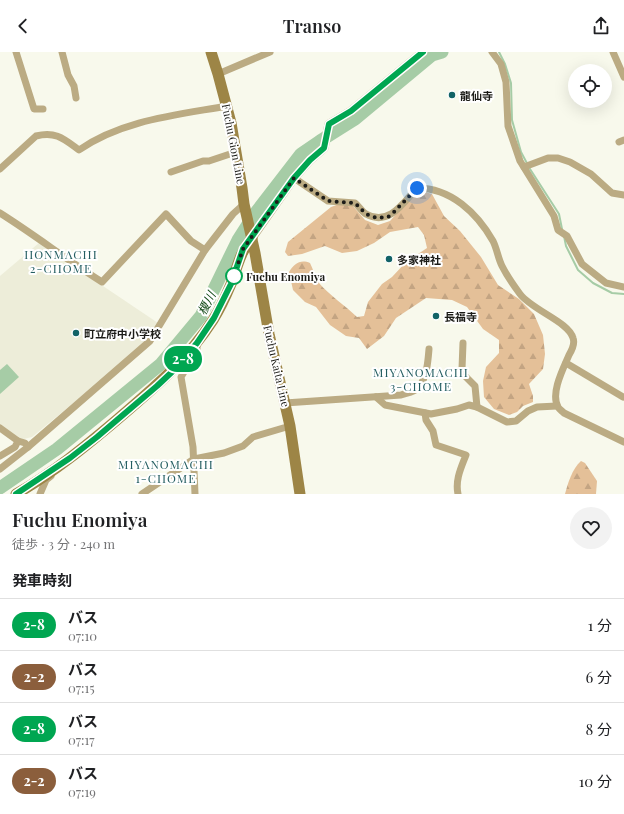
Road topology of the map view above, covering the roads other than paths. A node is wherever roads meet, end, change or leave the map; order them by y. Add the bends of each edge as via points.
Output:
1 (16, 52) edge
2 (62, 52) edge
3 (211, 52) edge
4 (270, 52) edge
5 (423, 52) edge
6 (492, 52) edge
7 (613, 52) edge
8 (218, 74) junction
9 (624, 77) edge
10 (76, 98) dead end
11 (227, 106) junction
12 (43, 109) dead end
13 (236, 152) junction
14 (524, 167) junction
15 (0, 169) edge
16 (171, 172) dead end
17 (294, 178) junction
18 (624, 195) edge
19 (244, 204) junction
20 (0, 213) edge
21 (251, 233) junction
22 (205, 250) junction
23 (624, 287) edge
24 (197, 343) junction
25 (463, 343) dead end
26 (429, 349) dead end
27 (566, 363) junction
28 (376, 397) junction
29 (623, 397) edge
30 (285, 403) junction
31 (557, 406) junction
32 (477, 407) junction
33 (425, 413) junction
34 (290, 426) junction
35 (0, 428) edge
36 (18, 441) junction
37 (624, 442) edge
38 (28, 447) junction
39 (0, 456) edge
40 (70, 458) junction
41 (194, 459) junction
42 (0, 468) edge
43 (16, 494) edge
44 (40, 494) edge
45 (142, 494) edge
46 (194, 494) edge
47 (300, 494) edge
48 (458, 494) edge

1 - 12 street via 34,109
2 - 10 street
3 - 8 main road, Fuchu Gion Line
4 - 8 street
5 - 17 street via 351,111 329,124 324,148
6 - 14 street via 501,64 506,82 508,126
7 - 9 street
8 - 11 main road, Fuchu Gion Line
11 - 13 main road, Fuchu Gion Line
11 - 15 street via 145,121 110,133 79,150 59,136 36,136
13 - 16 street
13 - 19 main road, Fuchu Gion Line
14 - 18 street via 548,158 558,158 591,174 612,193
14 - 23 street via 554,216 558,230 567,236 582,264 606,284
17 - 21 street
17 - 27 street via 328,201 355,203 366,214 377,218 388,217 417,188 438,191 457,199 473,212 493,241 502,266 521,295 534,307 567,328 574,338 573,348
19 - 21 main road, Fuchu Gion Line
19 - 22 street
20 - 22 street via 102,282 166,214 191,241
21 - 24 main road via 231,284 214,318
21 - 30 main road, Fuchu Kaita Line via 269,334
22 - 38 street via 150,341
24 - 40 main road via 157,386
24 - 41 street via 197,351 181,377
25 - 32 street via 462,370 475,386
26 - 28 street via 427,367 419,387 401,395
27 - 29 street
27 - 31 street via 558,382
28 - 30 street
28 - 33 street via 384,405
30 - 34 main road, Fuchu Kaita Line
31 - 32 street via 537,407 516,421 507,422
31 - 37 street via 564,414
32 - 33 street via 469,405 431,414
33 - 48 street via 436,445 466,455 459,473
34 - 41 street via 253,437 243,446 224,453
34 - 47 main road, Fuchu Kaita Line
35 - 36 street
36 - 38 street
36 - 39 street via 15,447
38 - 42 street
40 - 43 main road
40 - 44 street via 46,480
41 - 45 street
41 - 46 street

